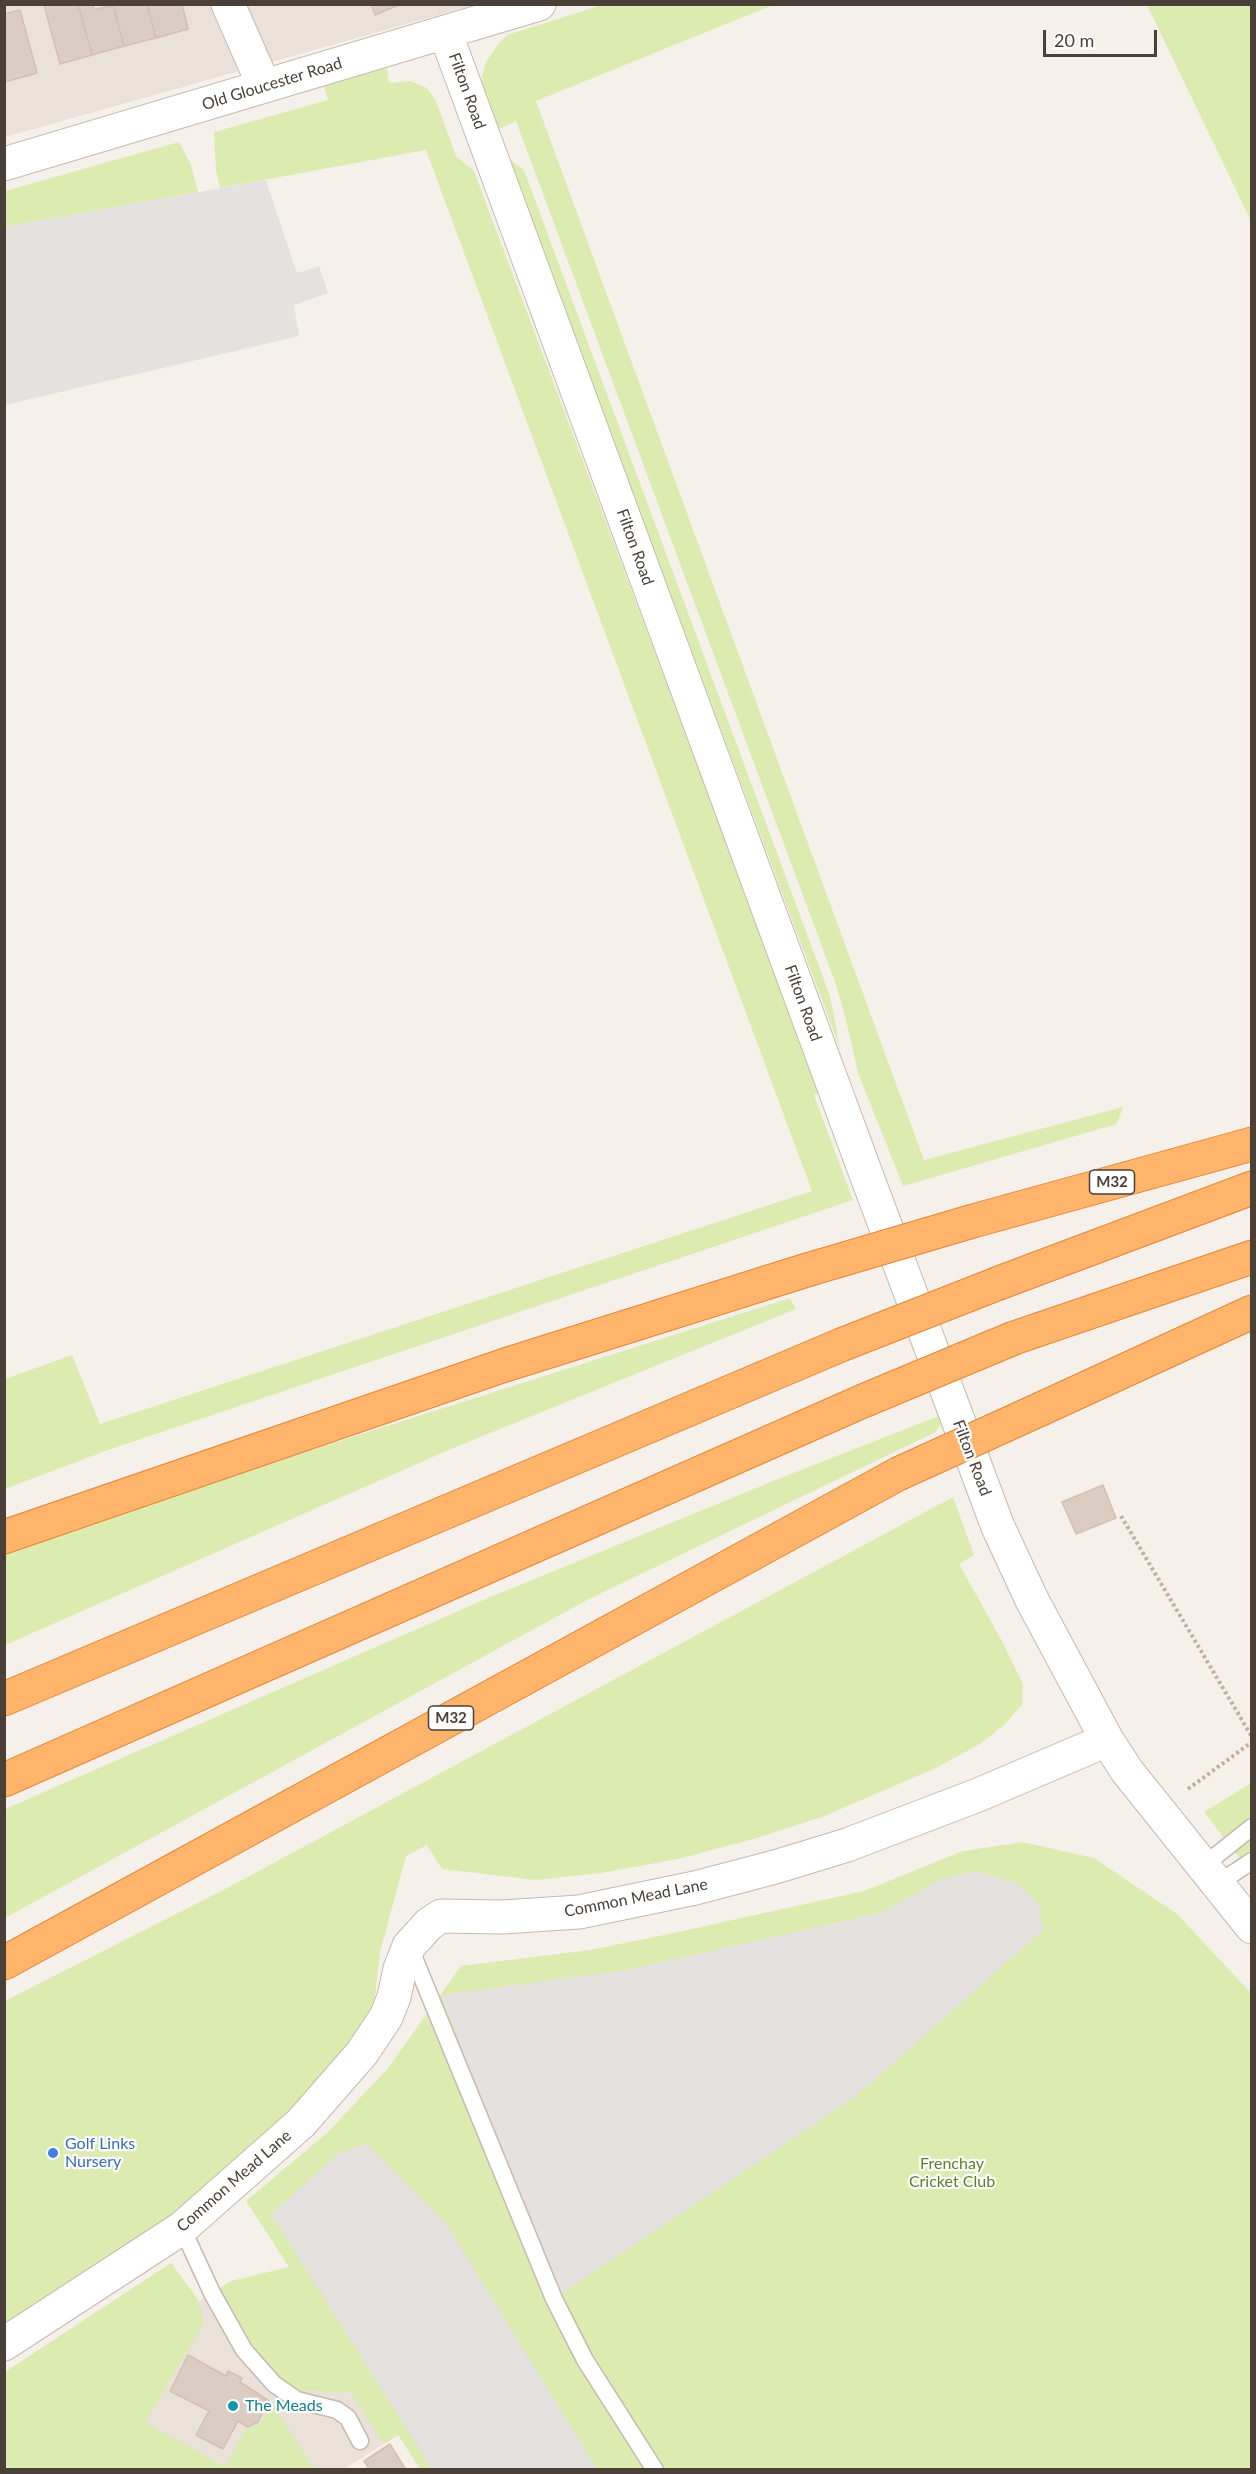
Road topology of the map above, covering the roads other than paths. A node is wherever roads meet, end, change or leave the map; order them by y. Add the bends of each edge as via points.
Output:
1 (228, 4) edge
2 (539, 4) edge
3 (445, 32) junction
4 (264, 86) junction
5 (4, 164) edge
6 (1251, 1144) edge
7 (1251, 1188) edge
8 (1251, 1257) edge
9 (1251, 1312) edge
10 (4, 1537) edge
11 (4, 1699) edge
12 (1107, 1740) junction
13 (4, 1780) edge
14 (1251, 1827) edge
15 (1251, 1861) edge
16 (1210, 1875) junction
17 (1251, 1927) edge
18 (409, 1946) junction
19 (4, 1963) edge
20 (182, 2228) junction
21 (4, 2344) edge
22 (360, 2441) dead end
23 (655, 2469) edge

1 - 4 street
2 - 3 street, Old Gloucester Road
3 - 4 street, Old Gloucester Road
3 - 12 street, Filton Road via 998,1527 1037,1611
4 - 5 street, Old Gloucester Road
6 - 10 highway, M32, bridge via 807,1270 505,1365
7 - 11 highway, bridge via 841,1345
8 - 13 highway, bridge via 1014,1338 863,1401
9 - 19 highway, M32, bridge via 898,1474
12 - 16 street, Filton Road
12 - 18 street, Common Mead Lane via 880,1833 785,1864 579,1912 441,1916
14 - 16 lane
15 - 16 lane
16 - 17 street, Filton Road
18 - 20 street, Common Mead Lane via 386,2017 362,2053 301,2123
18 - 23 lane via 554,2299 585,2360
20 - 21 street, Common Mead Lane
20 - 22 lane via 244,2350 274,2384 297,2400 337,2410 348,2418

